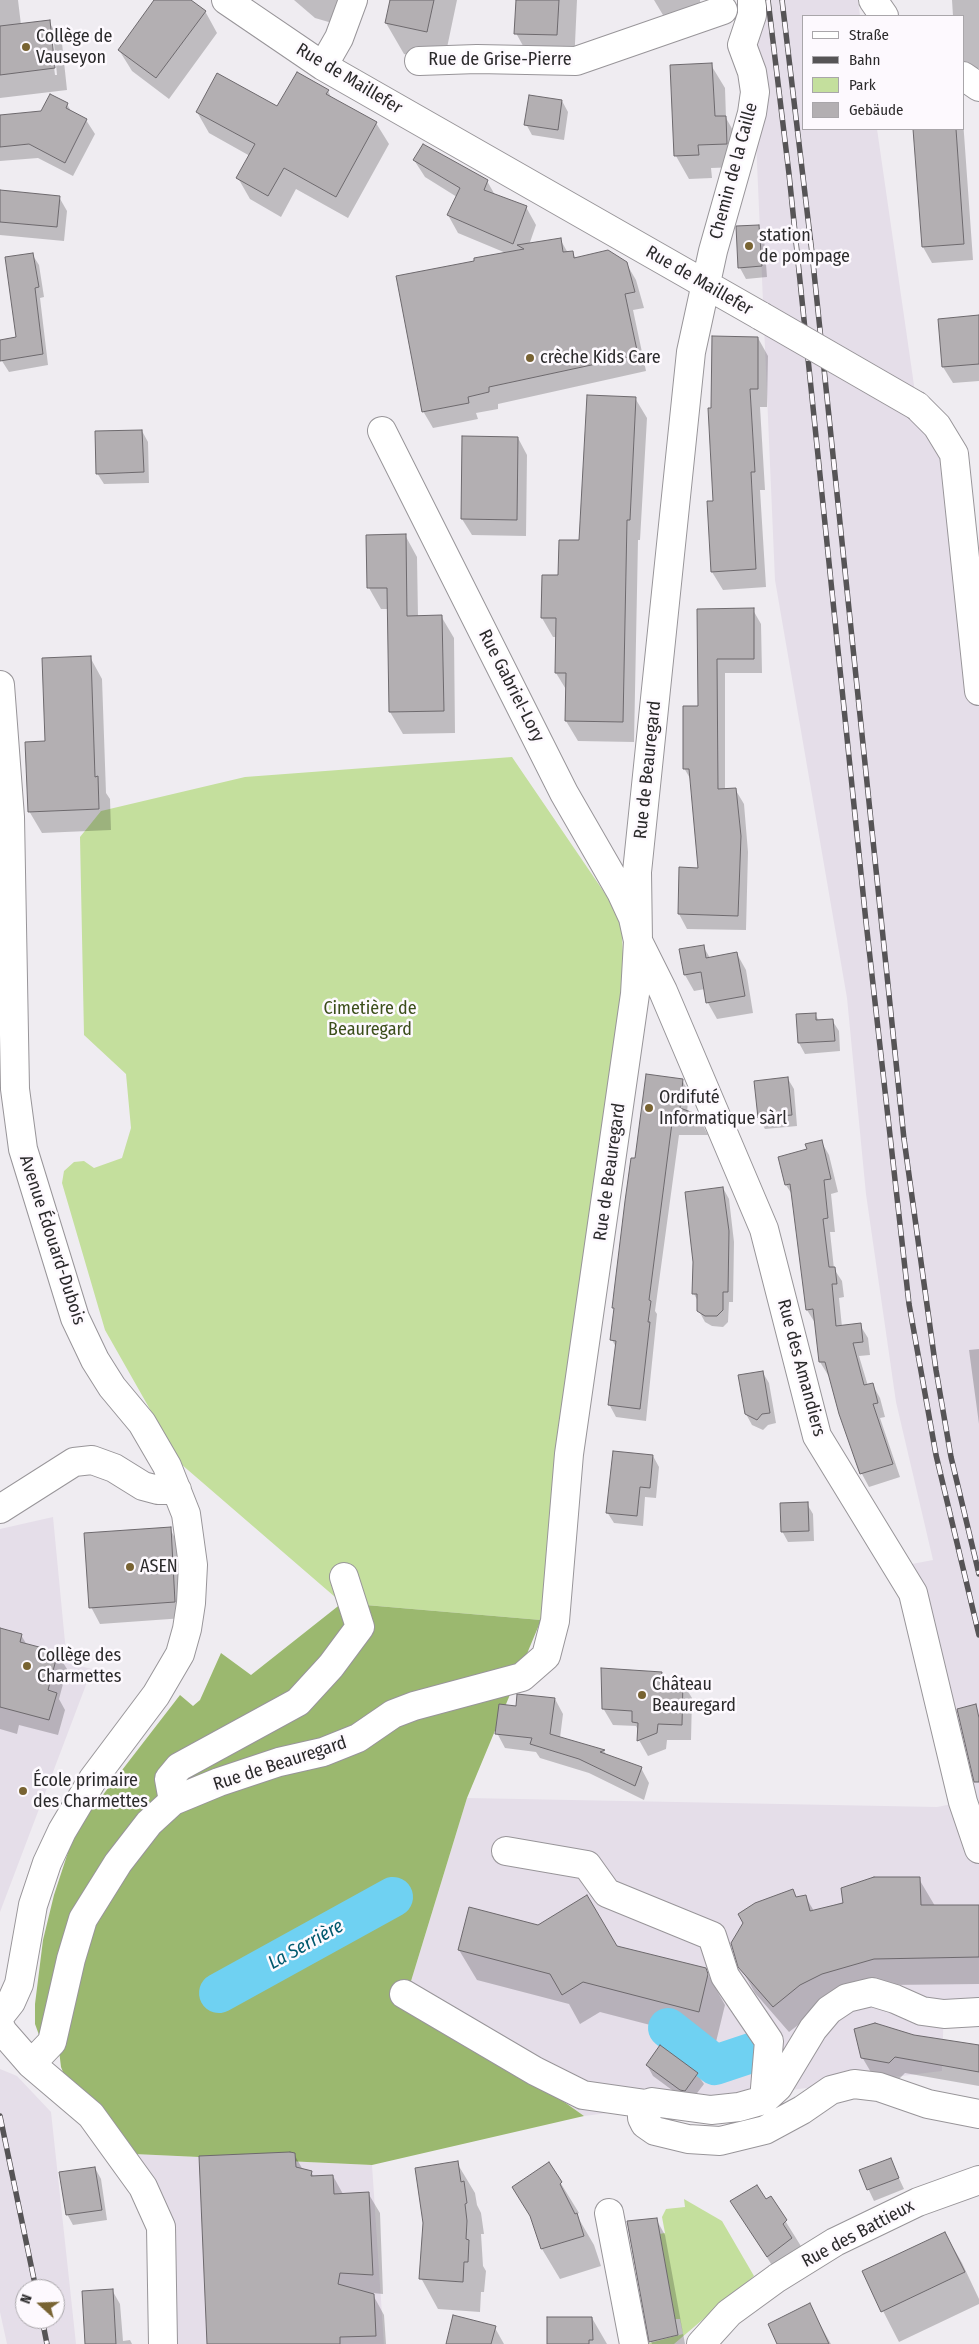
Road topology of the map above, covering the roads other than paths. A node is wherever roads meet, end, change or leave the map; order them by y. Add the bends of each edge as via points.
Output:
1 (226, 0) edge
2 (353, 0) edge
3 (752, 0) edge
4 (873, 0) edge
5 (722, 5) edge
6 (883, 15) edge
7 (742, 46) junction
8 (419, 61) dead end
9 (323, 66) junction
10 (964, 77) edge
11 (979, 87) edge
12 (706, 285) junction
13 (382, 431) dead end
14 (0, 685) edge
15 (979, 691) edge
16 (638, 941) junction
17 (177, 1490) junction
18 (0, 1509) edge
19 (344, 1578) dead end
20 (173, 1801) junction
21 (979, 1849) edge
22 (506, 1851) dead end
23 (404, 1994) dead end
24 (979, 2012) edge
25 (0, 2016) edge
26 (0, 2026) edge
27 (30, 2064) junction
28 (764, 2100) junction
29 (644, 2107) junction
30 (979, 2114) edge
31 (979, 2180) edge
32 (609, 2213) dead end
33 (163, 2344) edge
34 (634, 2344) edge
35 (701, 2344) edge

1 - 9 street, Rue de Maillefer
2 - 9 street via 339,38
3 - 7 street via 752,15
4 - 6 street
5 - 7 street, Rue de Grise-Pierre
5 - 8 street, Rue de Grise-Pierre via 576,61
7 - 12 street, Chemin de la Caille via 752,72 755,92 752,113
9 - 12 street, Rue de Maillefer
10 - 11 street
12 - 15 street, Rue de Maillefer, bridge via 917,406 938,426 954,454
12 - 16 street, Rue de Beauregard via 690,362 637,872
13 - 16 street, Rue Gabriel-Lory via 564,793 621,892 633,918
14 - 17 street, Avenue Édouard-Dubois via 10,817 15,1089 23,1149 75,1318 95,1360 142,1424
16 - 20 street, Rue de Beauregard via 636,994 570,1454 555,1621 546,1656 522,1677 407,1709 393,1714 358,1738 323,1752 279,1762
16 - 21 street, Rue des Amandiers via 663,990 764,1228 817,1436 912,1593 963,1802
17 - 18 street via 143,1486 114,1468 92,1460 74,1462
17 - 25 street, Avenue Édouard-Dubois via 186,1514 193,1565 191,1603 180,1654 156,1695 93,1779 62,1831 33,1905 19,1984
19 - 20 street via 360,1627 331,1666 298,1702 179,1767 169,1779
20 - 27 street via 149,1824 118,1863 83,1919 52,2042
22 - 28 street via 586,1865 607,1893 712,1936 725,1976 769,2041
23 - 29 street via 535,2071 584,2095
24 - 28 street via 944,2014 922,2011 872,1992 847,1998 829,2010 812,2029 778,2087
26 - 27 street
27 - 33 street via 91,2115 143,2187 161,2227
28 - 29 street via 711,2110 652,2102
29 - 30 street via 642,2118 655,2131 688,2139 720,2141 765,2130 831,2090 854,2084 879,2087 928,2104
31 - 35 street, Rue des Battieux via 918,2202 835,2242 729,2313
32 - 34 street

